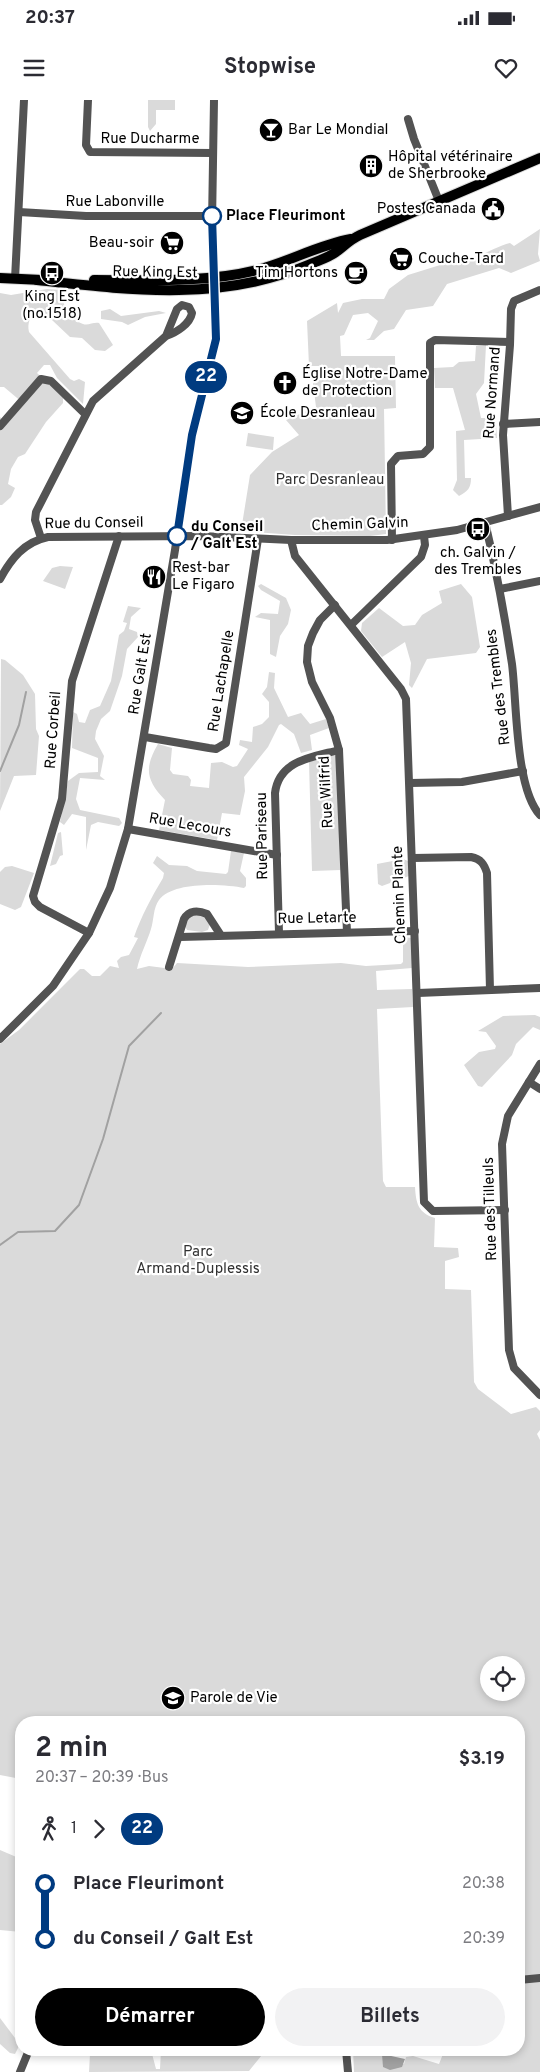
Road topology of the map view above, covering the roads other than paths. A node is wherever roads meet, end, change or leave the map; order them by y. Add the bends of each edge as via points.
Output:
1 (24, 100) edge
2 (88, 100) edge
3 (214, 100) edge
4 (408, 119) dead end
5 (213, 153) junction
6 (540, 158) edge
7 (439, 201) junction
8 (19, 212) junction
9 (212, 216) junction
10 (352, 239) junction
11 (214, 277) junction
12 (0, 278) edge
13 (15, 279) junction
14 (37, 280) junction
15 (215, 288) junction
16 (540, 290) edge
17 (166, 336) dead end
18 (510, 342) junction
19 (85, 414) junction
20 (540, 422) edge
21 (504, 424) junction
22 (0, 426) edge
23 (540, 508) edge
24 (508, 516) junction
25 (485, 522) junction
26 (120, 536) junction
27 (177, 536) junction
28 (424, 536) junction
29 (41, 538) junction
30 (258, 539) junction
31 (291, 540) junction
32 (392, 540) junction
33 (0, 579) edge
34 (540, 581) edge
35 (500, 589) junction
36 (335, 605) junction
37 (352, 625) junction
38 (145, 737) junction
39 (339, 750) junction
40 (523, 771) junction
41 (410, 783) junction
42 (540, 816) edge
43 (128, 830) junction
44 (277, 855) junction
45 (413, 858) junction
46 (415, 931) junction
47 (347, 932) junction
48 (89, 933) junction
49 (279, 933) junction
50 (220, 934) junction
51 (180, 937) junction
52 (169, 967) dead end
53 (540, 988) edge
54 (490, 990) junction
55 (418, 993) junction
56 (0, 1038) edge
57 (540, 1064) edge
58 (529, 1082) junction
59 (540, 1089) edge
60 (505, 1210) junction
61 (540, 1395) edge
62 (540, 1978) edge
63 (525, 1979) edge
64 (27, 2056) edge
65 (347, 2056) edge
66 (20, 2072) edge
67 (348, 2072) edge

1 - 8 street
2 - 5 street, Rue Ducharme via 88,151
3 - 5 street, Rue Galt Est
4 - 7 street
5 - 9 street, Rue Galt Est
6 - 7 main road, Rue King Est
7 - 10 main road, Rue King Est
8 - 9 street, Rue Labonville via 79,216
8 - 13 street
9 - 11 street, Rue Galt Est
10 - 11 main road, Rue King Est via 330,243 265,268
10 - 15 main road, Rue King Est via 334,254 306,266 256,281
11 - 14 main road, Rue King Est
11 - 15 street, Rue Galt Est
12 - 13 main road, Rue King Est
13 - 14 main road, Rue King Est
14 - 15 main road, Rue King Est via 132,290
15 - 27 street, Rue Galt Est via 216,339 192,435
16 - 18 street, Rue Normand via 512,305
17 - 19 street via 97,397
18 - 21 street, Rue Normand
18 - 32 street via 435,340 430,343 430,447 423,454 398,456 389,469
19 - 22 street via 51,380 41,379
19 - 29 street via 36,512
20 - 21 street
21 - 24 street, Rue Normand
23 - 24 street, Chemin Galvin
24 - 25 street, Chemin Galvin
25 - 28 street, Chemin Galvin
25 - 35 street, Rue des Trembles
26 - 27 street, Rue du Conseil
26 - 29 street, Rue du Conseil
26 - 48 street, Rue Corbeil via 72,681 62,799 34,889 34,899 40,908
27 - 30 street, Chemin Galvin
27 - 38 street, Rue Galt Est
28 - 32 street, Chemin Galvin
28 - 37 street via 421,557
29 - 33 street, Rue du Conseil via 17,554
30 - 31 street, Chemin Galvin
30 - 38 street, Rue Lachapelle via 226,743 216,749
31 - 32 street, Chemin Galvin
31 - 36 street, Chemin Plante via 295,556
34 - 35 street
35 - 40 street, Rue des Trembles
36 - 37 street, Chemin Plante
36 - 39 street, Rue Wilfrid via 320,620 313,633 307,662
37 - 41 street, Chemin Plante via 404,694
38 - 43 street, Rue Galt Est
39 - 44 street, Rue Pariseau via 298,762 284,771 277,782
39 - 47 street, Rue Wilfrid
40 - 41 street via 462,782
40 - 42 street, Rue des Trembles via 532,806
41 - 45 street, Chemin Plante
43 - 44 street, Rue Lecours
43 - 48 street, Rue Galt Est via 110,888
44 - 49 street, Rue Pariseau
45 - 46 street, Chemin Plante
45 - 54 street via 471,857 484,864 487,873
46 - 47 street, Rue Letarte
46 - 55 street, Chemin Plante
47 - 49 street, Rue Letarte
48 - 56 street, Rue Galt Est via 40,1002
49 - 50 street, Rue Letarte
50 - 51 street, Rue Letarte
50 - 51 street via 207,914 198,911 186,916
51 - 52 street
53 - 54 street
54 - 55 street
55 - 60 street, Chemin Plante via 424,1202 433,1212
57 - 58 street, Rue des Tilleuls
58 - 59 street
58 - 60 street, Rue des Tilleuls via 508,1116 503,1136
60 - 61 street, Rue des Tilleuls via 509,1350 512,1363
62 - 63 street
64 - 66 street
65 - 67 street

